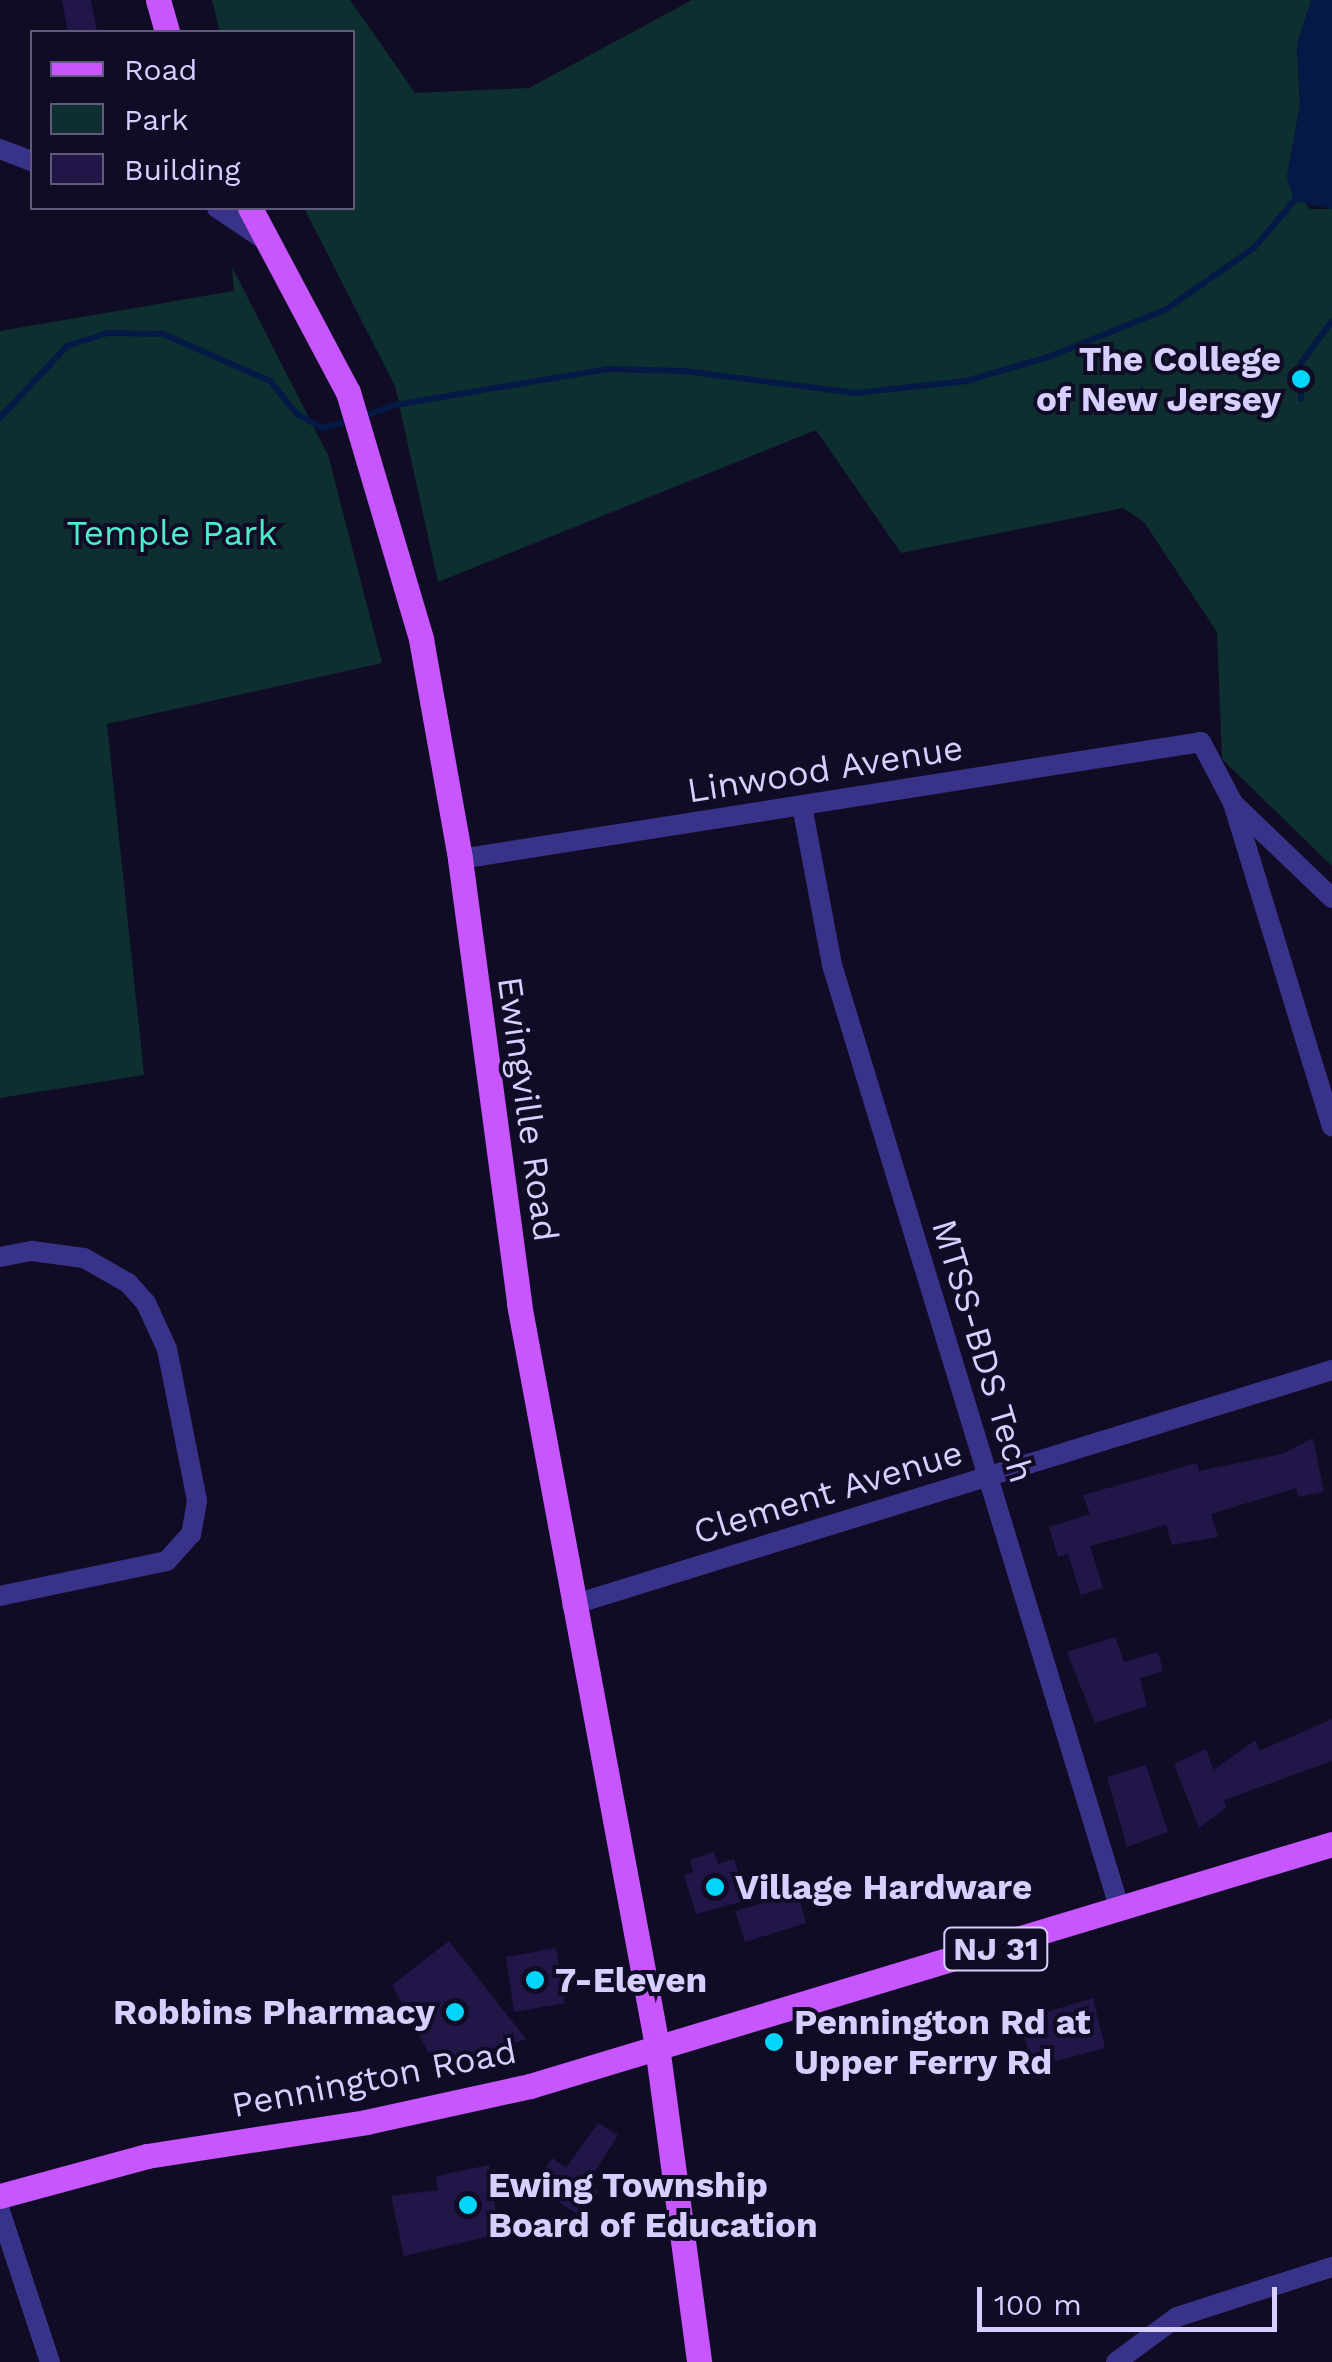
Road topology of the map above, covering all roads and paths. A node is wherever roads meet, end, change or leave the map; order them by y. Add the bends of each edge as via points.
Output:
1 (158, 0) edge
2 (166, 30) edge
3 (0, 149) edge
4 (30, 160) edge
5 (220, 210) edge
6 (251, 210) edge
7 (273, 249) junction
8 (1233, 802) junction
9 (802, 806) junction
10 (460, 859) junction
11 (1332, 898) edge
12 (1332, 1126) edge
13 (0, 1257) edge
14 (1332, 1370) edge
15 (987, 1476) junction
16 (0, 1596) edge
17 (572, 1605) junction
18 (1332, 1844) edge
19 (1120, 1910) junction
20 (657, 2046) junction
21 (0, 2196) edge
22 (0, 2211) edge
23 (1332, 2267) edge
24 (50, 2362) edge
25 (699, 2362) edge
26 (1116, 2362) edge

1 - 2 main road
3 - 4 street
5 - 7 street
6 - 7 main road, Ewingville Road
7 - 10 main road, Ewingville Road via 348,392 368,445 422,639
8 - 9 street, Linwood Avenue via 1201,742
8 - 11 street
8 - 12 street
9 - 10 street, Linwood Avenue
9 - 15 street, MTSS-BDS Tech via 832,965
10 - 17 main road, Ewingville Road via 519,1304
13 - 16 street via 61,1252 106,1268 146,1303 167,1349 197,1501 181,1548 150,1568
14 - 15 street, Clement Avenue
15 - 17 street, Clement Avenue
15 - 19 street, MTSS-BDS Tech
17 - 20 main road, Ewingville Road
18 - 19 main road, Pennington Road / NJ 31
19 - 20 main road, Pennington Road / NJ 31
20 - 21 main road, Pennington Road / NJ 31 via 449,2106 148,2156
20 - 25 main road, Ewingville Road
22 - 24 street
23 - 26 street via 1178,2316

